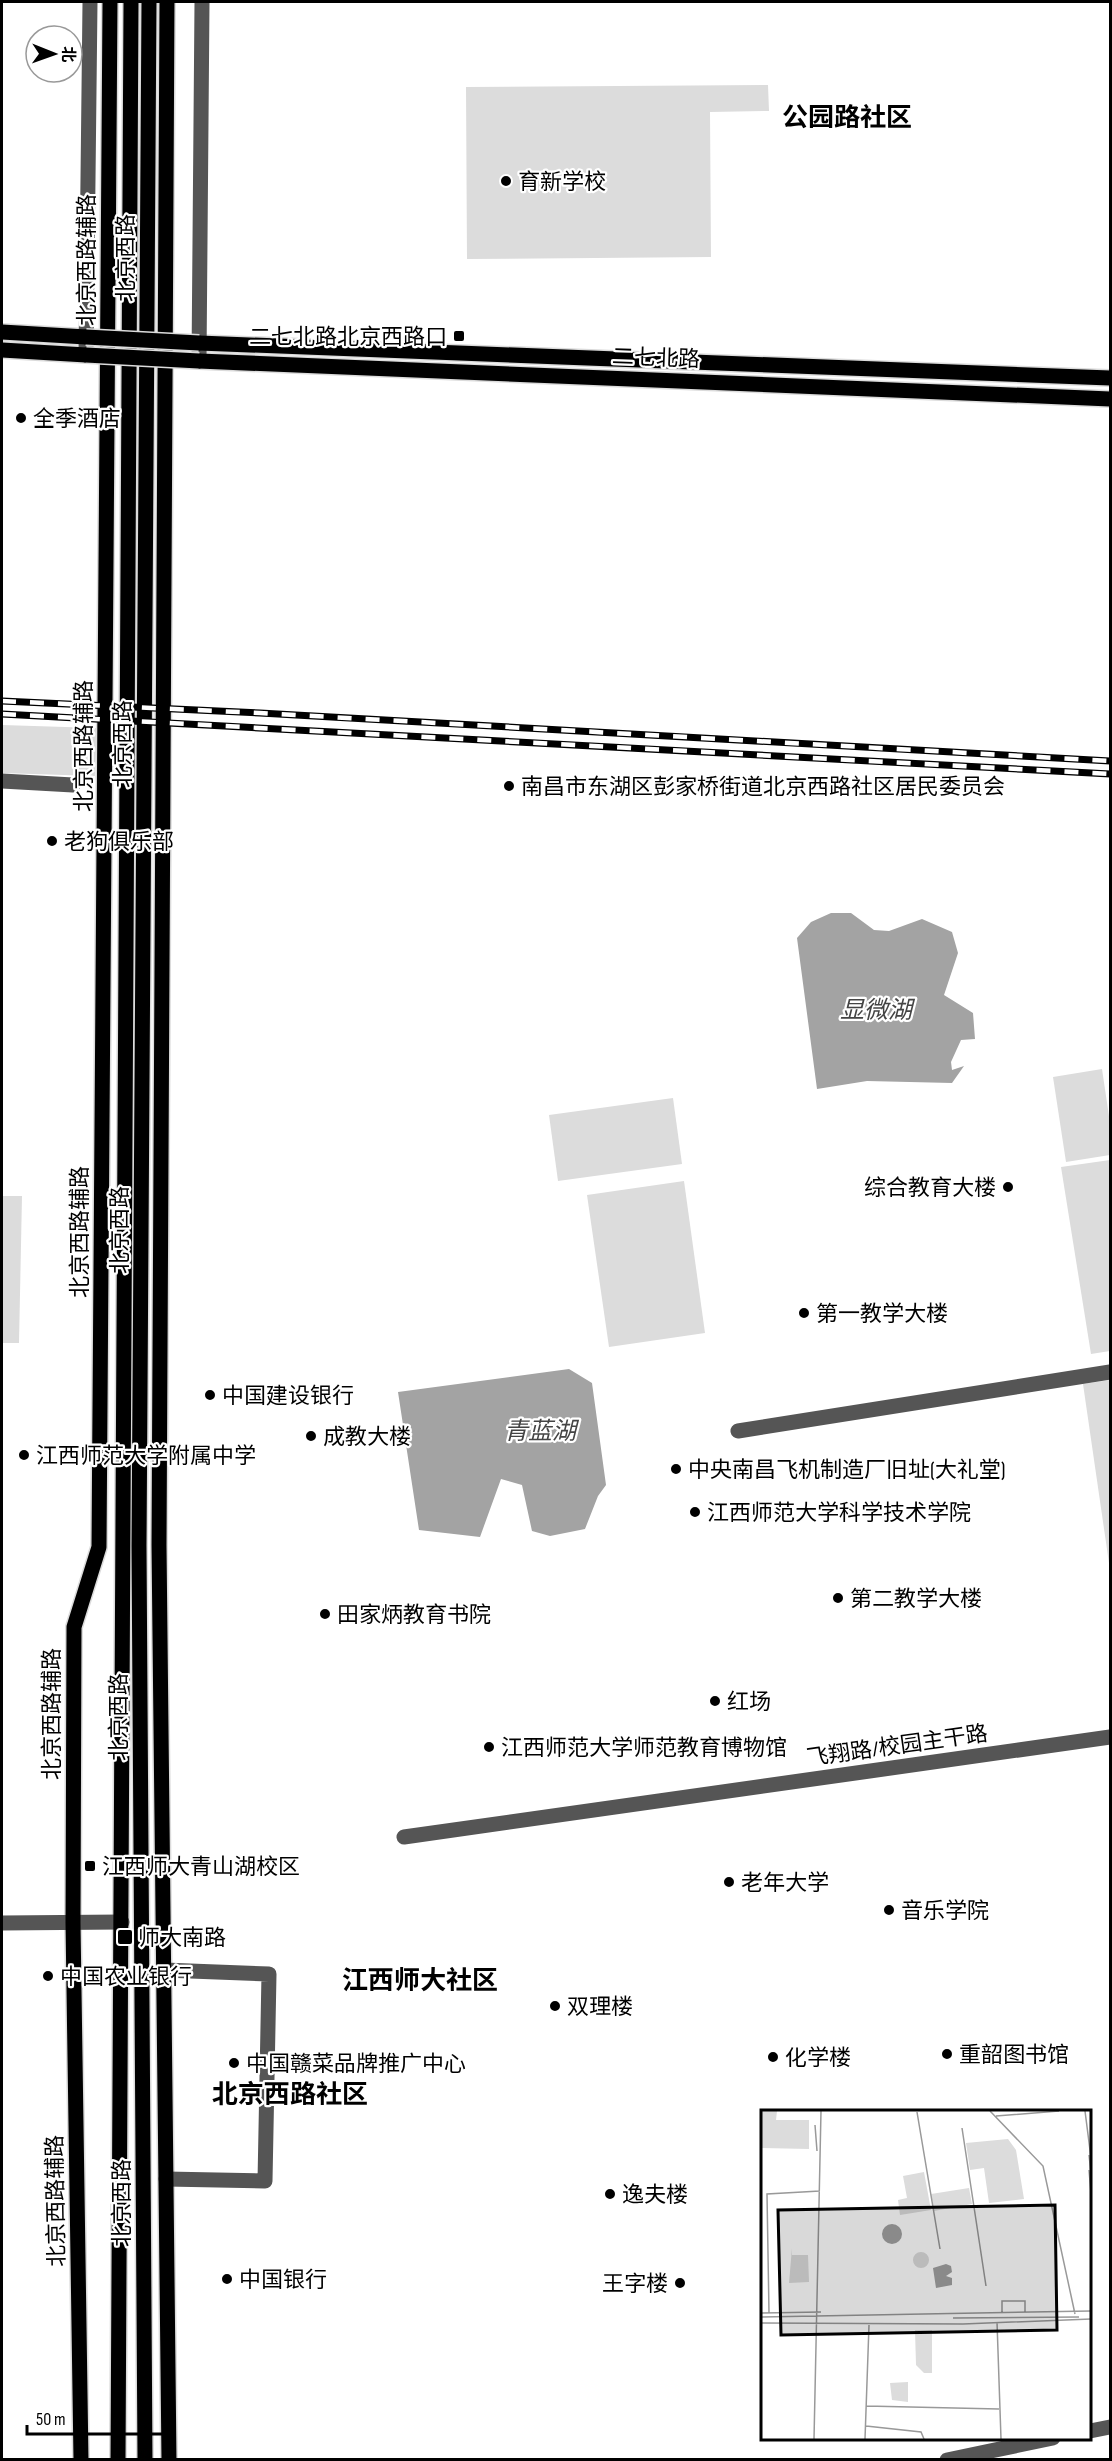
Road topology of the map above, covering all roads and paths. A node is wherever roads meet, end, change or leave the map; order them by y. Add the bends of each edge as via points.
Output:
1 (90, 2) edge
2 (110, 2) edge
3 (131, 2) edge
4 (149, 2) edge
5 (167, 2) edge
6 (202, 2) edge
7 (2, 332) edge
8 (86, 337) junction
9 (199, 343) junction
10 (2, 350) edge
11 (86, 355) junction
12 (199, 361) junction
13 (1110, 378) edge
14 (1110, 399) edge
15 (2, 782) edge
16 (73, 785) dead end
17 (1110, 1372) edge
18 (738, 1431) dead end
19 (1110, 1737) edge
20 (404, 1837) dead end
21 (122, 1922) junction
22 (2, 1923) edge
23 (73, 1923) junction
24 (164, 1970) junction
25 (166, 2179) junction
26 (1110, 2427) edge
27 (1091, 2431) edge
28 (1048, 2440) edge
29 (81, 2460) edge
30 (118, 2460) edge
31 (145, 2460) edge
32 (169, 2460) edge
33 (947, 2460) edge

1 - 8 street, 北京西路辅路
2 - 23 main road, 北京西路辅路 via 99,1547 74,1627
3 - 21 main road, 北京西路
4 - 31 main road, 北京西路 via 139,1534
5 - 24 main road via 159,1521
6 - 9 street
7 - 8 main road, 二七北路
8 - 9 main road, 二七北路, bridge
8 - 11 street, 北京西路辅路
9 - 12 street
9 - 13 main road, 二七北路
10 - 11 main road, 二七北路
11 - 12 main road, 二七北路, bridge
12 - 14 main road, 二七北路
15 - 16 street
17 - 18 street
19 - 20 street, 飞翔路/校园主干路
21 - 23 street
21 - 30 main road, 北京西路
22 - 23 street
23 - 29 main road, 北京西路辅路
24 - 25 main road
24 - 25 street via 269,1974 265,2181
25 - 32 main road
26 - 27 street
28 - 33 street

